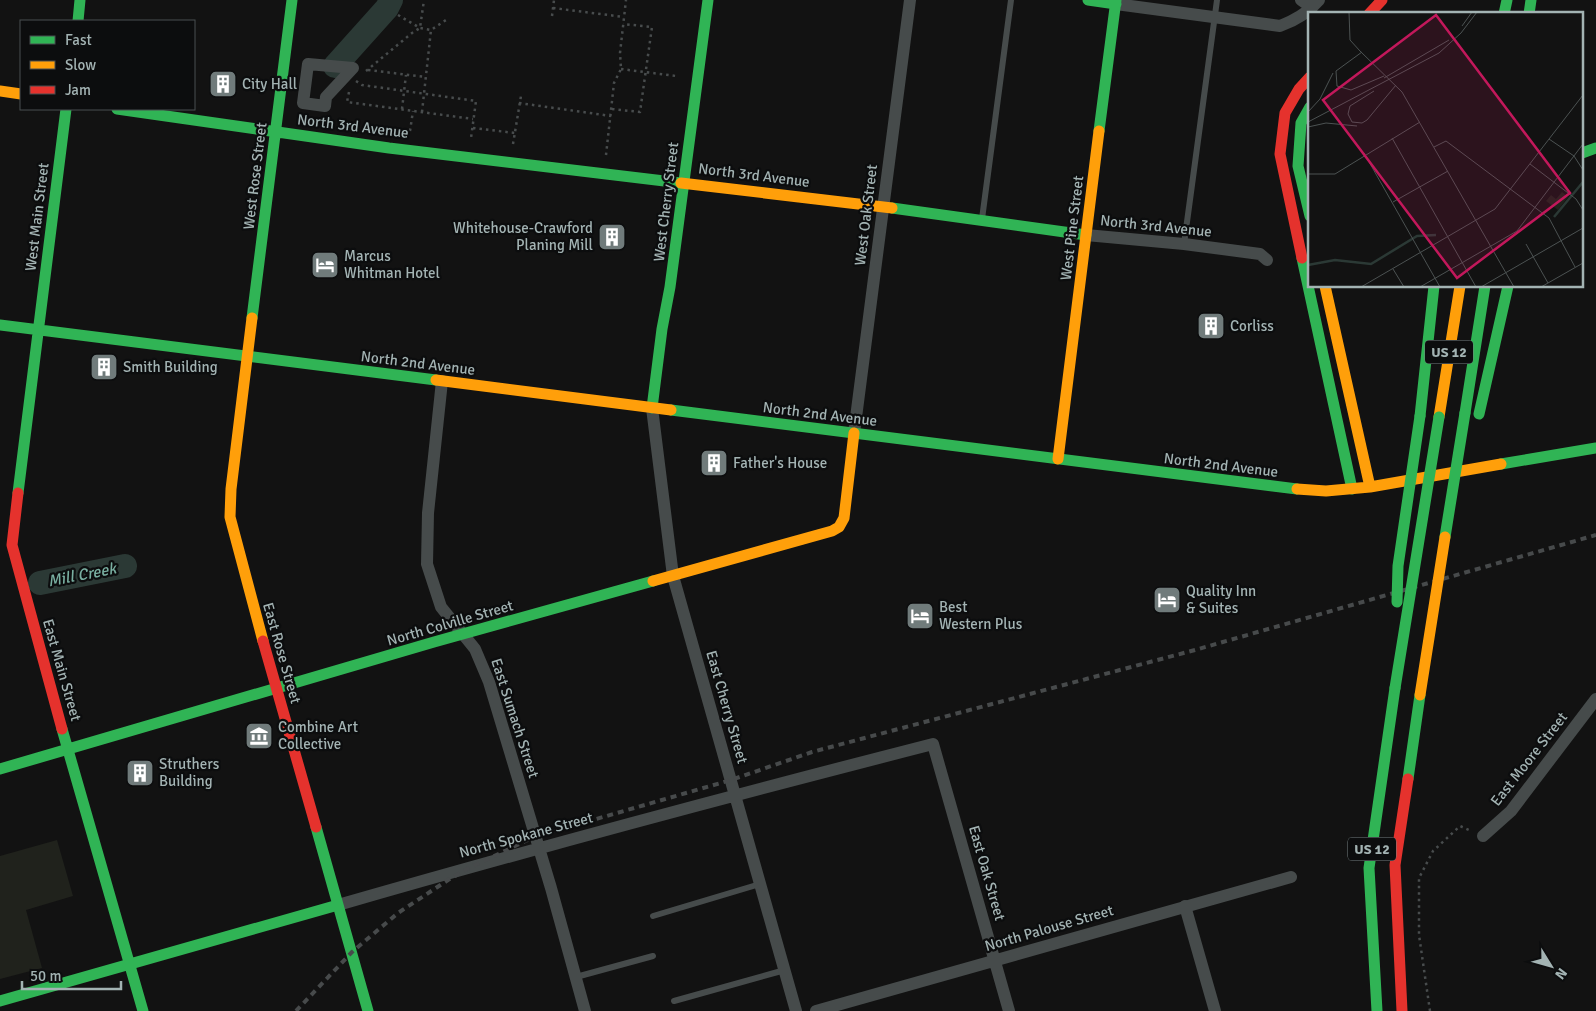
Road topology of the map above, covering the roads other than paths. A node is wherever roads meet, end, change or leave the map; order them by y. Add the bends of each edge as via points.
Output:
1 (80, 0) edge
2 (292, 0) edge
3 (708, 0) edge
4 (910, 0) edge
5 (1011, 0) edge
6 (1088, 0) edge
7 (1216, 0) edge
8 (1302, 0) edge
9 (1382, 0) edge
10 (1116, 2) edge
11 (1316, 4) edge
12 (1372, 12) edge
13 (1214, 17) junction
14 (78, 20) edge
15 (1308, 79) edge
16 (0, 91) edge
17 (20, 94) edge
18 (66, 110) edge
19 (124, 110) edge
20 (1308, 111) edge
21 (276, 132) junction
22 (1596, 148) edge
23 (1584, 152) edge
24 (683, 183) junction
25 (884, 206) junction
26 (1308, 208) edge
27 (982, 219) junction
28 (1086, 235) junction
29 (1184, 244) junction
30 (1267, 260) dead end
31 (1308, 284) edge
32 (1309, 288) edge
33 (1325, 288) edge
34 (1434, 288) edge
35 (1460, 288) edge
36 (1485, 288) edge
37 (1508, 288) edge
38 (0, 325) edge
39 (38, 329) junction
40 (247, 356) junction
41 (442, 381) junction
42 (652, 408) junction
43 (1478, 418) dead end
44 (854, 433) junction
45 (1472, 442) dead end
46 (1596, 448) edge
47 (1058, 460) junction
48 (1370, 487) junction
49 (1352, 489) junction
50 (1444, 543) junction
51 (673, 576) junction
52 (462, 635) junction
53 (276, 688) junction
54 (1395, 688) junction
55 (1596, 699) edge
56 (933, 744) joint
57 (68, 748) junction
58 (0, 769) edge
59 (735, 795) junction
60 (1483, 836) road end
61 (538, 848) junction
62 (1291, 877) dead end
63 (760, 884) junction
64 (338, 905) junction
65 (1185, 906) junction
66 (653, 916) dead end
67 (653, 956) dead end
68 (995, 960) junction
69 (130, 964) junction
70 (785, 970) junction
71 (576, 977) junction
72 (0, 1001) edge
73 (674, 1001) dead end
74 (143, 1011) edge
75 (368, 1011) edge
76 (586, 1011) edge
77 (796, 1011) edge
78 (816, 1011) edge
79 (1009, 1011) edge
80 (1215, 1011) edge
81 (1377, 1011) edge
82 (1402, 1011) edge

1 - 14 main road
2 - 21 main road, West Rose Street
3 - 24 main road, West Cherry Street
4 - 25 street, West Oak Street
5 - 27 lane
6 - 10 main road
7 - 13 lane
8 - 11 street
9 - 12 main road
10 - 13 street
10 - 28 main road, West Pine Street
11 - 13 street via 1296,20 1280,26
13 - 29 lane
15 - 31 main road via 1285,113 1280,154
16 - 17 main road
18 - 39 main road, West Main Street
19 - 21 main road, North 3rd Avenue
20 - 26 main road via 1301,123 1298,166
21 - 24 main road, North 3rd Avenue
21 - 40 main road, West Rose Street
22 - 23 main road
24 - 25 main road, North 3rd Avenue
24 - 42 main road, West Cherry Street
25 - 27 main road, North 3rd Avenue
25 - 44 street, West Oak Street
27 - 28 main road, North 3rd Avenue
28 - 29 street, North 3rd Avenue
28 - 47 main road, West Pine Street
29 - 30 street, North 3rd Avenue via 1260,254
32 - 49 main road
33 - 48 main road
34 - 54 main road, bridge via 1420,416 1398,566
35 - 54 main road, US 12, bridge
36 - 50 main road, US 12, bridge
37 - 43 main road
38 - 39 main road, North 2nd Avenue
39 - 40 main road, North 2nd Avenue
39 - 57 main road, East Main Street via 12,545
40 - 41 main road, North 2nd Avenue
40 - 53 main road, East Rose Street via 230,517
41 - 42 main road, North 2nd Avenue
41 - 52 street, East Sumach Street via 428,513 427,564 441,606
42 - 44 main road, North 2nd Avenue
42 - 51 street, East Cherry Street
44 - 47 main road, North 2nd Avenue
44 - 51 main road, North Colville Street via 844,518 839,527
45 - 50 main road, bridge
46 - 48 main road, North 2nd Avenue
47 - 49 main road, North 2nd Avenue via 1290,489
48 - 49 main road, North 2nd Avenue
50 - 82 main road, US 12, bridge via 1395,865
51 - 52 main road, North Colville Street
51 - 59 street, East Cherry Street
52 - 53 main road, North Colville Street
52 - 61 street, East Sumach Street via 475,649 489,682
53 - 57 main road, North Colville Street
53 - 64 main road, East Rose Street
54 - 81 main road, US 12 via 1369,868
55 - 60 street, East Moore Street via 1511,811
56 - 59 street, North Spokane Street
56 - 68 street, East Oak Street
57 - 58 main road, North Colville Street
57 - 69 main road, East Main Street
59 - 61 street, North Spokane Street
59 - 63 street, East Cherry Street
61 - 64 street, North Spokane Street
61 - 71 street, East Sumach Street
62 - 65 street, North Palouse Street
63 - 66 lane
63 - 70 street, East Cherry Street
64 - 69 main road, North Spokane Street
64 - 75 main road, East Rose Street
65 - 68 street, North Palouse Street
65 - 80 street
67 - 71 lane
68 - 78 street, North Palouse Street
68 - 79 street, East Oak Street
69 - 72 main road, North Spokane Street
69 - 74 main road, East Main Street
70 - 73 lane
70 - 77 street, East Cherry Street
71 - 76 street, East Sumach Street

